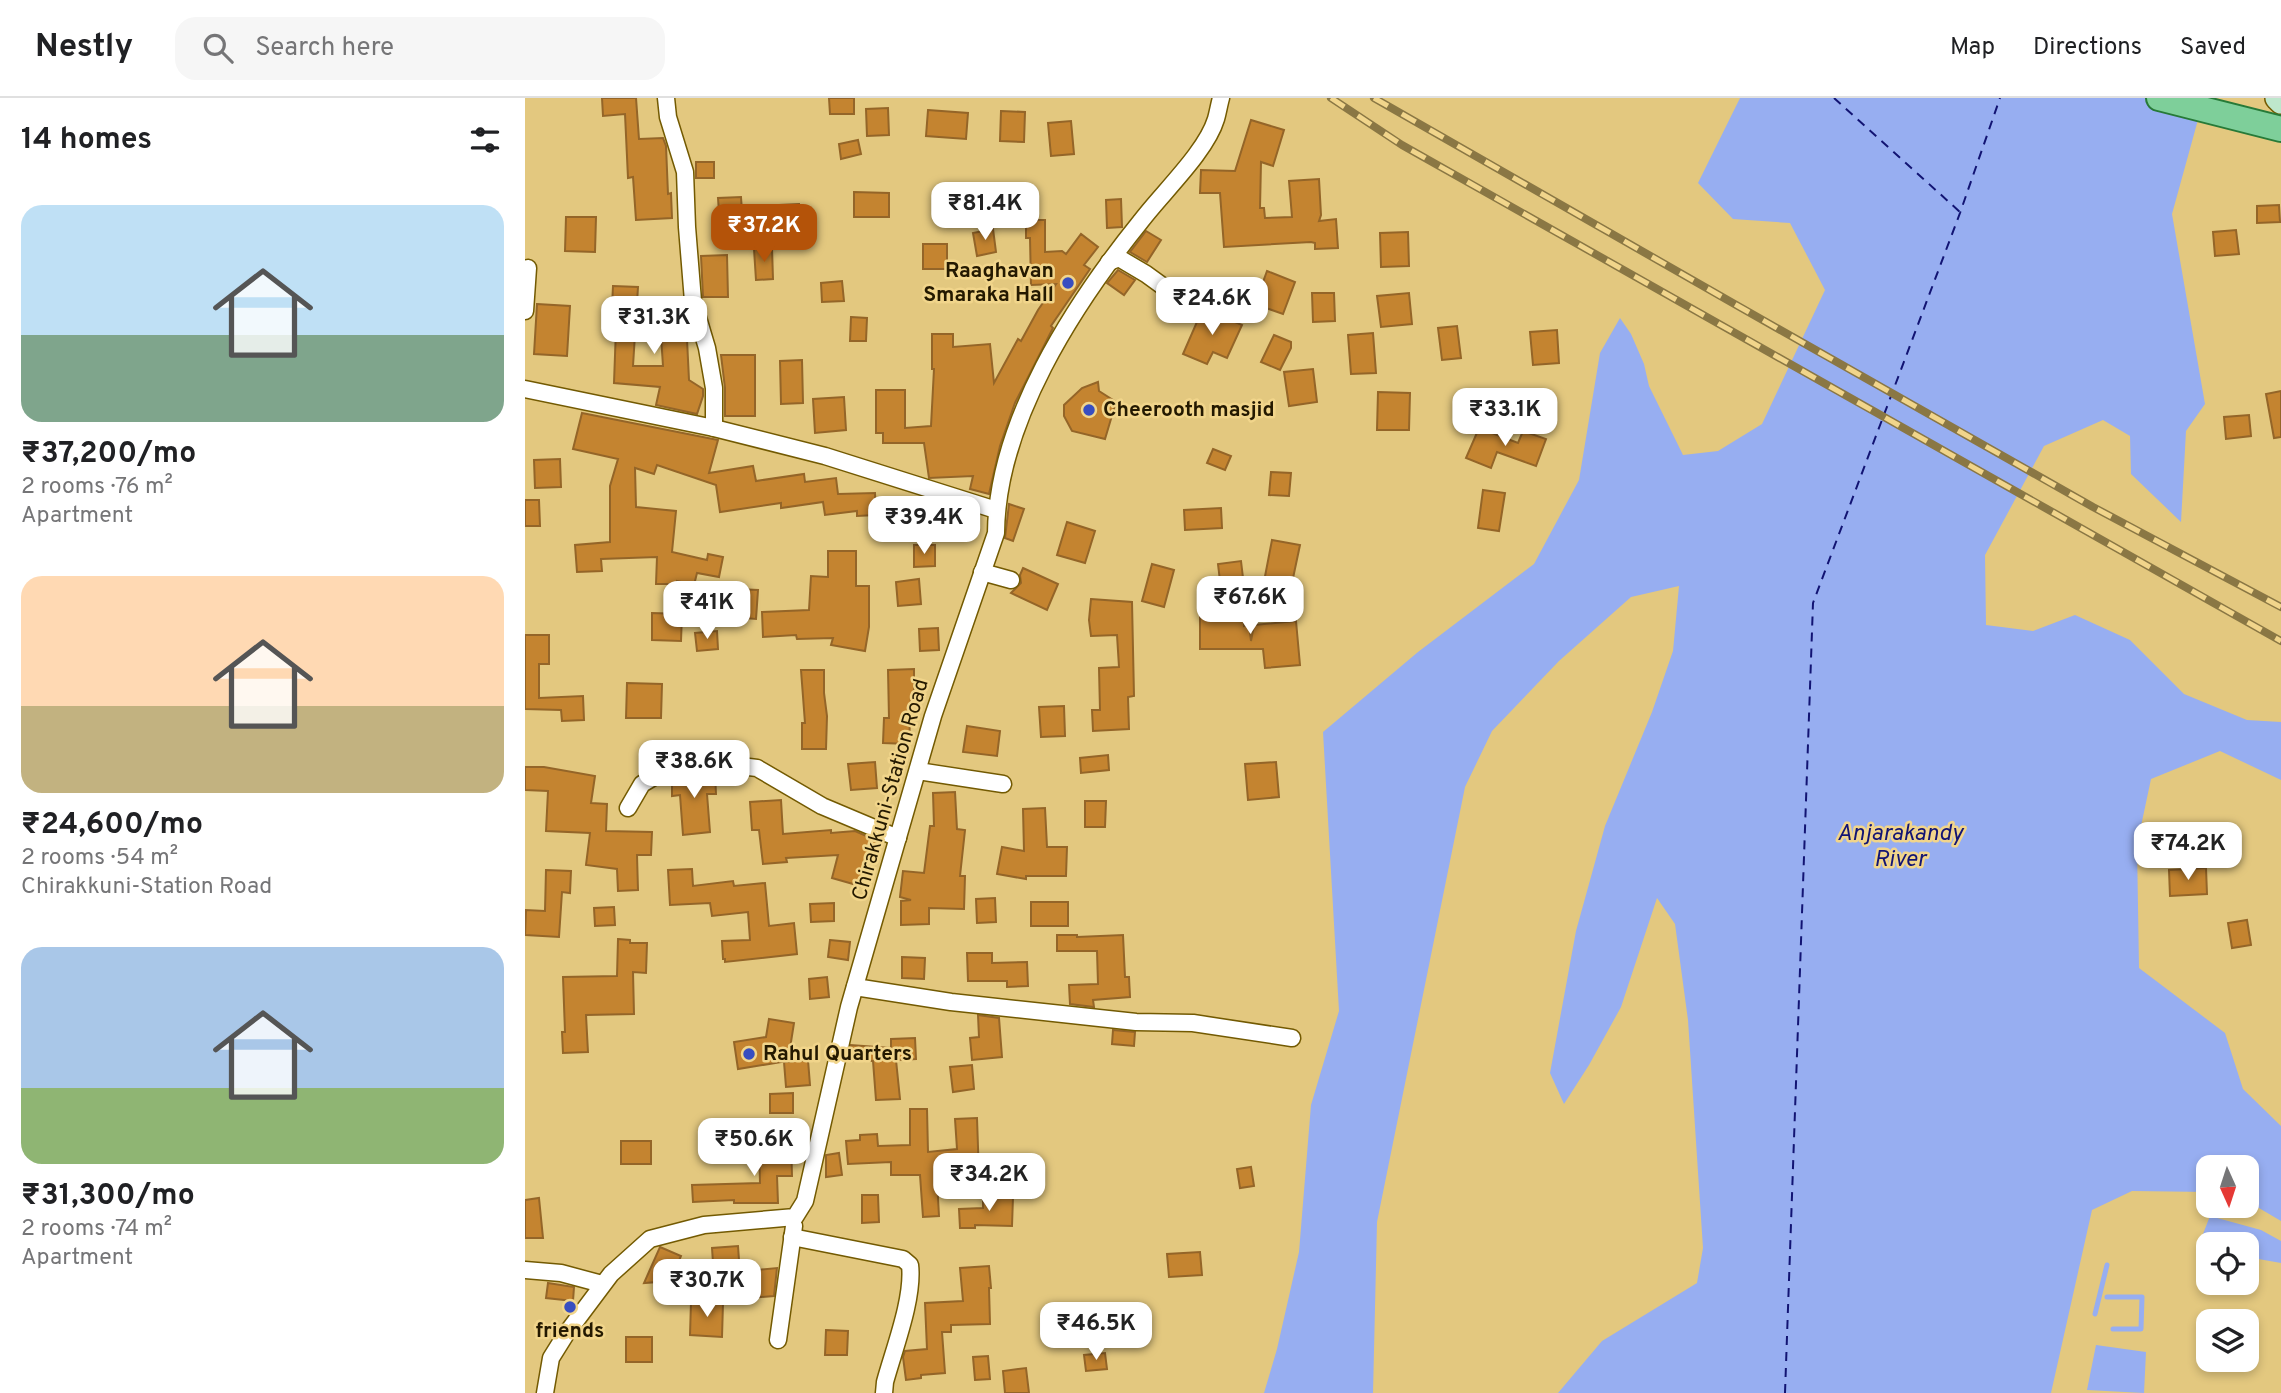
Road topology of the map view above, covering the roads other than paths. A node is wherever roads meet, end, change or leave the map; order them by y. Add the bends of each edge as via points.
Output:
1 (666, 98) edge
2 (1221, 98) edge
3 (2159, 98) edge
4 (2277, 98) edge
5 (2281, 102) edge
6 (2281, 129) edge
7 (1109, 262) junction
8 (528, 268) dead end
9 (1186, 303) dead end
10 (525, 311) edge
11 (525, 389) edge
12 (714, 428) junction
13 (996, 510) junction
14 (982, 572) junction
15 (1011, 580) dead end
16 (918, 771) junction
17 (1003, 784) dead end
18 (628, 808) dead end
19 (898, 838) junction
20 (855, 987) junction
21 (1292, 1038) dead end
22 (795, 1217) junction
23 (792, 1237) junction
24 (525, 1270) edge
25 (602, 1284) junction
26 (778, 1340) dead end
27 (545, 1393) edge
28 (884, 1393) edge

1 - 12 street via 685,172 693,301 714,388
2 - 7 street, Chirakkuni-Station Road via 1203,146
3 - 6 main road
4 - 5 street
7 - 9 street via 1119,258
7 - 13 street, Chirakkuni-Station Road via 1044,366 1010,445
8 - 10 street
11 - 12 street
12 - 13 street via 825,456
13 - 14 street, Chirakkuni-Station Road via 996,533
14 - 15 street
14 - 16 street, Chirakkuni-Station Road
16 - 17 street
16 - 19 street, Chirakkuni-Station Road
18 - 19 street via 642,784 684,759 757,768 822,806
19 - 20 street, Chirakkuni-Station Road via 893,878
20 - 21 street via 951,1002 1136,1022 1193,1023
20 - 22 street, Chirakkuni-Station Road via 805,1201
22 - 23 street, Chirakkuni-Station Road
22 - 25 street via 704,1225 650,1239
23 - 26 street, Chirakkuni-Station Road
23 - 28 street via 903,1259 910,1265 907,1300
24 - 25 street
25 - 27 street via 551,1358

